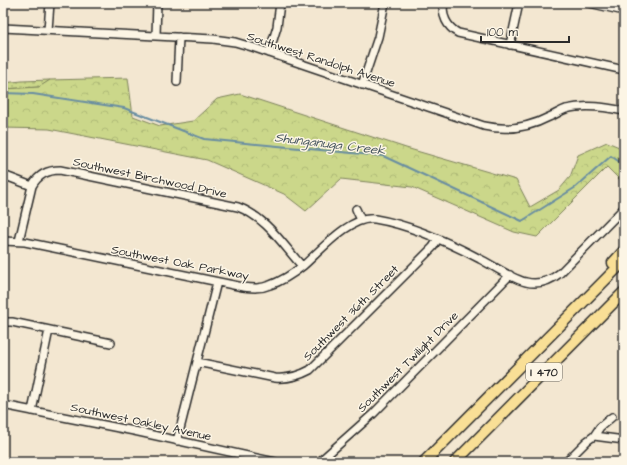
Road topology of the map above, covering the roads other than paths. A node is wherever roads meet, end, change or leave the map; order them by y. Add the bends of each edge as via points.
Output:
1 (50, 3) edge
2 (157, 3) edge
3 (280, 3) edge
4 (385, 3) edge
5 (444, 3) edge
6 (520, 3) edge
7 (589, 3) edge
8 (624, 11) edge
9 (3, 28) edge
10 (48, 30) junction
11 (156, 35) junction
12 (179, 37) junction
13 (510, 45) junction
14 (269, 53) junction
15 (624, 70) edge
16 (177, 82) dead end
17 (362, 85) junction
18 (624, 111) edge
19 (3, 175) edge
20 (32, 186) junction
21 (624, 208) edge
22 (356, 209) dead end
23 (360, 220) junction
24 (438, 239) junction
25 (3, 241) edge
26 (19, 241) junction
27 (624, 252) edge
28 (624, 261) edge
29 (302, 266) junction
30 (510, 275) junction
31 (217, 282) junction
32 (624, 292) edge
33 (584, 302) junction
34 (3, 323) edge
35 (49, 330) junction
36 (111, 343) dead end
37 (197, 362) junction
38 (3, 405) edge
39 (32, 411) junction
40 (612, 417) dead end
41 (594, 436) junction
42 (624, 440) edge
43 (177, 441) junction
44 (275, 462) edge
45 (319, 462) edge
46 (424, 462) edge
47 (455, 462) edge
48 (566, 462) edge

1 - 10 street
2 - 11 street
3 - 14 street via 277,28
4 - 17 street via 378,37
5 - 13 street via 442,11 449,26 458,33
6 - 13 street
7 - 8 street
9 - 10 street, Southwest Randolph Avenue
10 - 11 street, Southwest Randolph Avenue
11 - 12 street, Southwest Randolph Avenue
12 - 14 street, Southwest Randolph Avenue via 225,40
12 - 16 street
13 - 15 street
14 - 17 street, Southwest Randolph Avenue
17 - 18 street, Southwest Randolph Avenue via 496,128 519,128 566,109 602,106
19 - 20 street
20 - 26 street
20 - 29 street, Southwest Birchwood Drive via 43,174 60,170 238,207 254,214 262,221
21 - 30 street via 560,274 552,279 528,283
22 - 23 street
23 - 24 street via 373,219 397,224
23 - 29 street, Southwest Oak Parkway via 347,227
24 - 30 street
24 - 37 street, Southwest 36th Street via 433,247 310,370 303,374 276,378
25 - 26 street, Southwest Oak Parkway
26 - 31 street, Southwest Oak Parkway
27 - 33 highway via 608,268
28 - 33 highway, I 470
29 - 31 street, Southwest Oak Parkway via 277,282 260,288
30 - 45 street, Southwest Twilight Drive via 373,414
31 - 37 street
32 - 47 highway, I 470
33 - 46 highway, I 470
34 - 35 street via 12,322
35 - 36 street
35 - 39 street
37 - 43 street
38 - 39 street, Southwest Oakley Avenue
39 - 43 street, Southwest Oakley Avenue
40 - 41 street
41 - 42 street
41 - 48 street
43 - 44 street, Southwest Oakley Avenue

